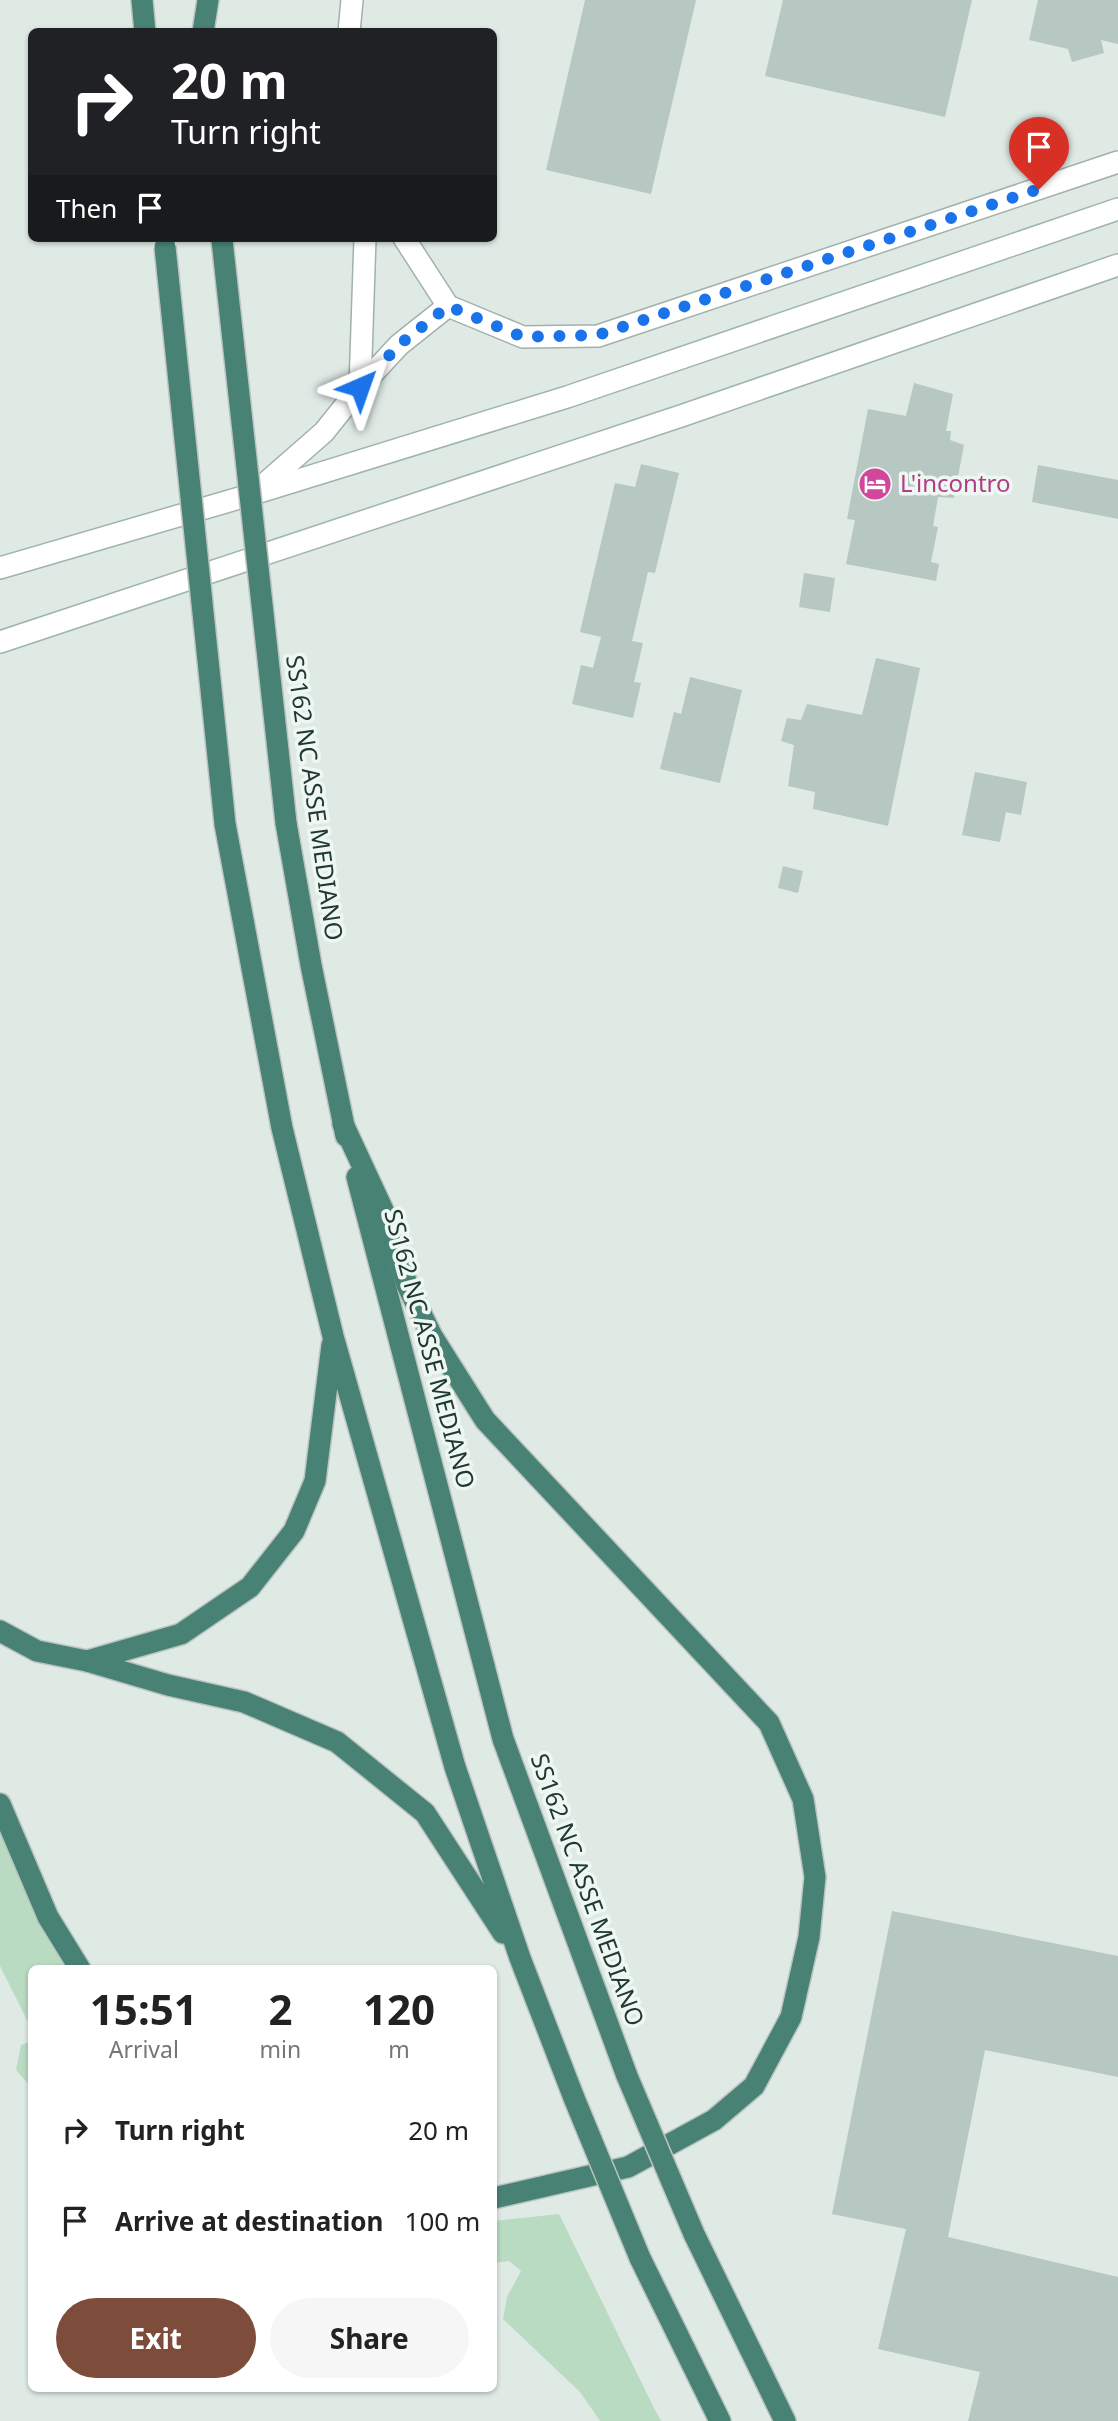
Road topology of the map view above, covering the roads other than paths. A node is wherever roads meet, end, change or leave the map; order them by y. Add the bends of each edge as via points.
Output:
1 (142, 0) edge
2 (193, 0) edge
3 (208, 0) edge
4 (352, 0) edge
5 (145, 28) edge
6 (195, 28) edge
7 (204, 28) edge
8 (349, 28) edge
9 (1118, 162) edge
10 (1118, 209) edge
11 (165, 242) edge
12 (222, 242) edge
13 (365, 242) edge
14 (407, 242) edge
15 (1118, 265) edge
16 (448, 306) junction
17 (360, 387) junction
18 (253, 494) junction
19 (0, 568) edge
20 (0, 642) edge
21 (343, 1124) junction
22 (333, 1336) junction
23 (0, 1631) edge
24 (87, 1661) junction
25 (0, 1804) edge
26 (520, 1958) junction
27 (78, 1965) edge
28 (497, 2197) edge
29 (720, 2421) edge
30 (785, 2421) edge

1 - 5 highway
2 - 6 highway
3 - 7 highway
4 - 8 main road
9 - 16 main road via 598,335 523,337
10 - 18 main road via 567,397
11 - 22 highway, bridge via 225,824 282,1128
12 - 21 highway, SS162 NC ASSE MEDIANO, bridge via 286,823
13 - 17 main road
14 - 16 main road
15 - 20 main road
16 - 17 main road via 399,345
17 - 18 main road via 324,432
18 - 19 main road
21 - 28 highway via 388,1223 407,1285 432,1336 485,1420 769,1723 803,1799 815,1877 809,1937 791,2017 754,2086 714,2120 628,2167
21 - 30 highway, SS162 NC ASSE MEDIANO, bridge via 503,1739 627,2076 694,2234
22 - 24 highway via 315,1481 295,1531 250,1587 181,1634
22 - 26 highway via 455,1767
23 - 24 highway via 37,1651
24 - 26 highway via 244,1702 337,1742 425,1813
25 - 27 highway via 48,1917
26 - 29 highway, bridge via 640,2258

